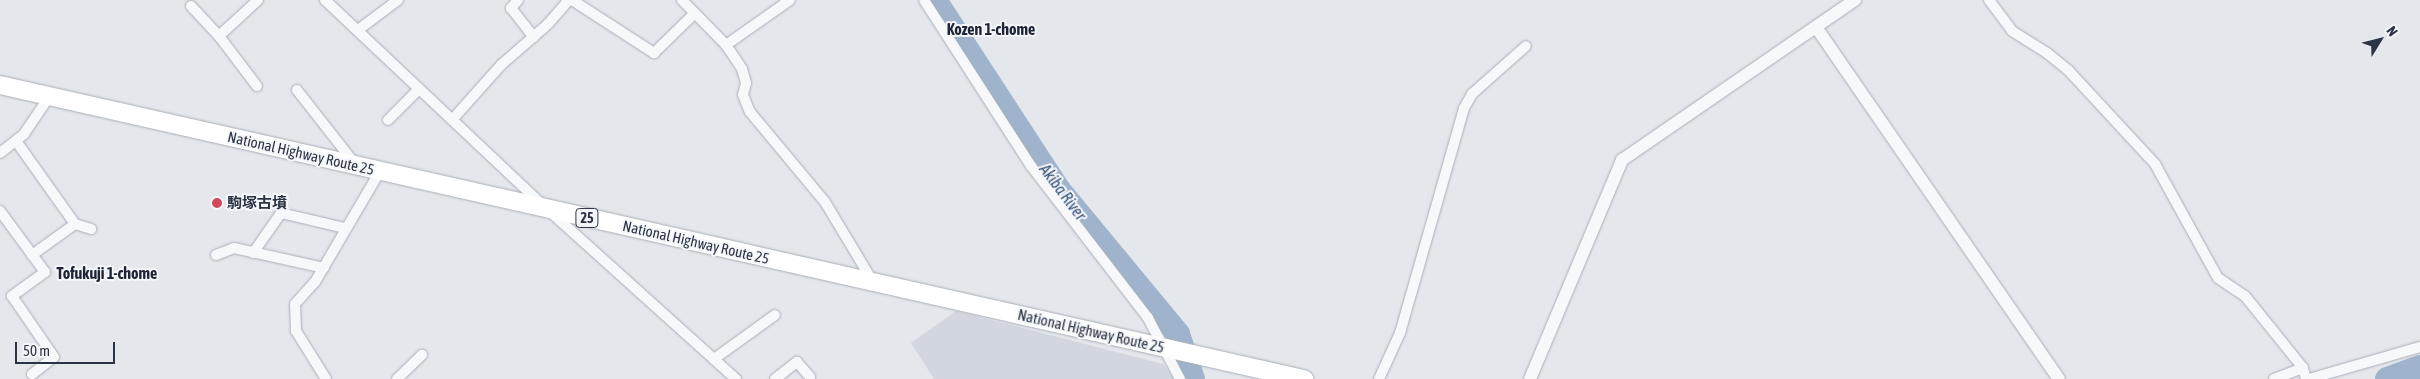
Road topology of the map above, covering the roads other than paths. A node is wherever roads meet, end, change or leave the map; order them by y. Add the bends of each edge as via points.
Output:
1 (258, 0) edge
2 (325, 0) edge
3 (398, 0) edge
4 (518, 0) edge
5 (570, 0) edge
6 (682, 0) edge
7 (790, 0) edge
8 (924, 0) edge
9 (1855, 0) edge
10 (1989, 0) edge
11 (191, 6) dead end
12 (694, 14) junction
13 (1816, 27) junction
14 (358, 30) junction
15 (219, 36) junction
16 (534, 37) junction
17 (726, 45) junction
18 (1526, 46) dead end
19 (0, 85) edge
20 (256, 86) dead end
21 (419, 89) junction
22 (297, 90) dead end
23 (49, 97) junction
24 (388, 120) dead end
25 (452, 120) junction
26 (16, 141) junction
27 (0, 152) edge
28 (357, 166) junction
29 (380, 171) junction
30 (546, 208) junction
31 (0, 211) edge
32 (75, 224) junction
33 (345, 228) junction
34 (91, 229) dead end
35 (253, 253) junction
36 (32, 255) junction
37 (216, 255) dead end
38 (324, 268) junction
39 (873, 282) junction
40 (775, 315) dead end
41 (2420, 347) edge
42 (1170, 349) junction
43 (422, 355) dead end
44 (714, 359) junction
45 (2303, 368) junction
46 (32, 374) dead end
47 (810, 377) dead end
48 (326, 379) edge
49 (397, 379) edge
50 (736, 379) edge
51 (775, 379) edge
52 (1180, 379) edge
53 (1304, 379) edge
54 (1379, 379) edge
55 (1530, 379) edge
56 (2059, 379) edge
57 (2274, 379) edge
58 (2308, 379) edge

1 - 15 street
2 - 14 street
3 - 14 street
4 - 16 street via 510,8
5 - 12 street via 654,53
5 - 16 street
6 - 12 street
7 - 17 street
8 - 42 street via 1031,166
9 - 13 street
10 - 45 street via 2012,32 2048,53 2068,71 2150,158 2168,183 2218,278 2245,296
11 - 15 street
12 - 17 street
13 - 55 street via 1622,160
13 - 56 street
14 - 21 street
15 - 20 street
16 - 25 street via 501,65
17 - 39 street via 742,69 746,83 743,95 750,112 826,202
18 - 54 street via 1472,94 1464,108 1400,333
19 - 23 highway, National Highway Route 25 / 25
21 - 24 street
21 - 25 street
22 - 28 street
23 - 26 street via 32,124
23 - 28 highway, National Highway Route 25 / 25
25 - 30 street
26 - 27 street
26 - 32 street
28 - 29 highway, National Highway Route 25 / 25
29 - 30 highway, National Highway Route 25 / 25
29 - 33 street
30 - 39 highway, National Highway Route 25 / 25
30 - 44 street
31 - 36 street
32 - 34 street
32 - 36 street
33 - 35 street via 281,213
33 - 38 street
35 - 37 street via 234,248
35 - 38 street
36 - 46 street via 45,272 12,296 54,357
38 - 48 street via 295,304 293,318 296,331
39 - 42 highway, National Highway Route 25 / 25
40 - 44 street
41 - 58 street
42 - 52 street
42 - 53 highway, National Highway Route 25 / 25
43 - 49 street
44 - 50 street
45 - 57 street
45 - 58 street
47 - 51 street via 797,362

